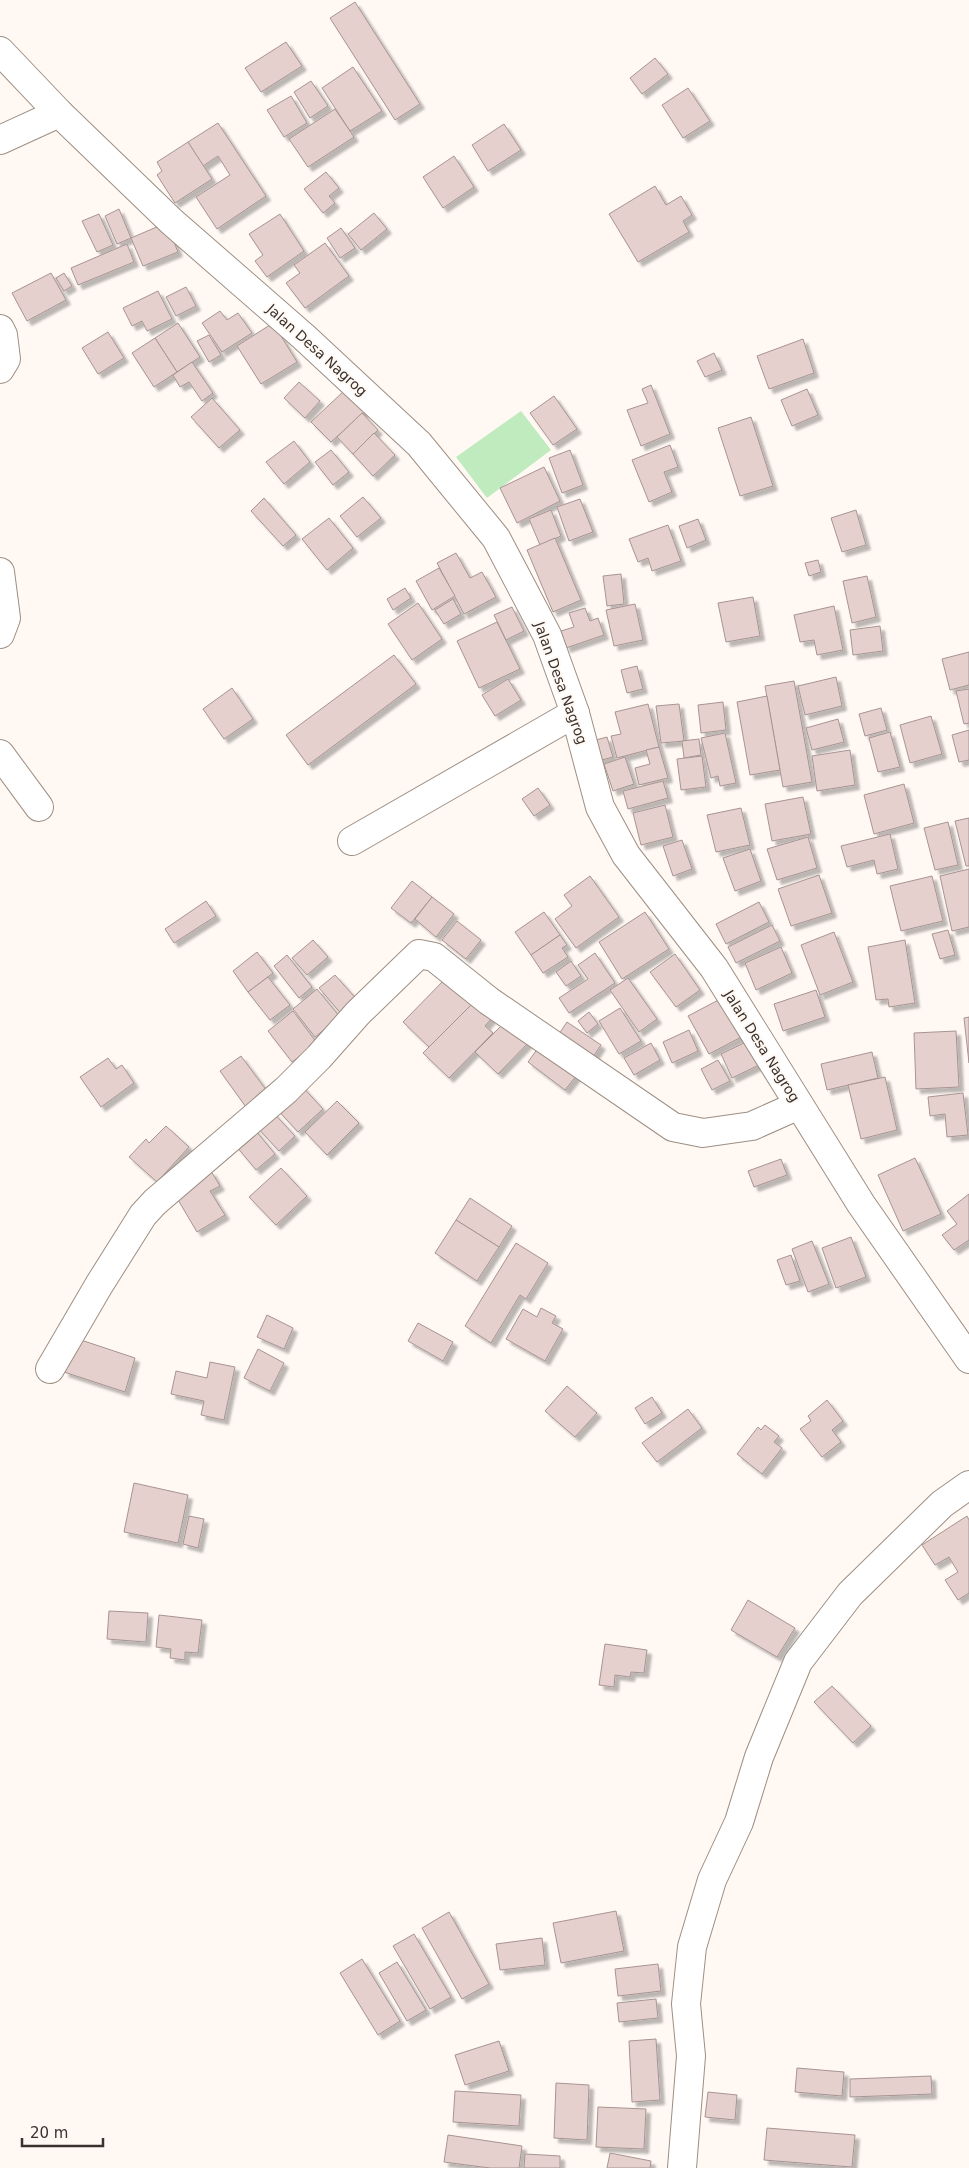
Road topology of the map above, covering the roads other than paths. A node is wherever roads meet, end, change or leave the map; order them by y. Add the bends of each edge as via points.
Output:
1 (0, 51) edge
2 (59, 113) junction
3 (0, 140) edge
4 (0, 329) edge
5 (0, 369) edge
6 (0, 572) edge
7 (0, 634) edge
8 (575, 713) junction
9 (0, 754) edge
10 (39, 808) dead end
11 (352, 841) dead end
12 (799, 1105) junction
13 (969, 1360) edge
14 (50, 1369) dead end
15 (969, 1485) edge
16 (682, 2168) edge

1 - 2 street, Jalan Desa Nagrog
2 - 3 street
2 - 8 street, Jalan Desa Nagrog via 171,221 304,337 419,444 496,538 547,635
4 - 5 street via 6,359
6 - 7 street via 6,618
8 - 11 street
8 - 12 street, Jalan Desa Nagrog via 600,807 626,855 714,968
9 - 10 street
12 - 13 street, Jalan Desa Nagrog via 861,1204
12 - 14 street via 752,1126 703,1134 673,1127 489,1001 434,957 419,954 358,1012 286,1090 155,1202 99,1285
15 - 16 street via 942,1504 850,1594 798,1662 760,1757 739,1822 712,1880 692,1947 686,2004 691,2056

